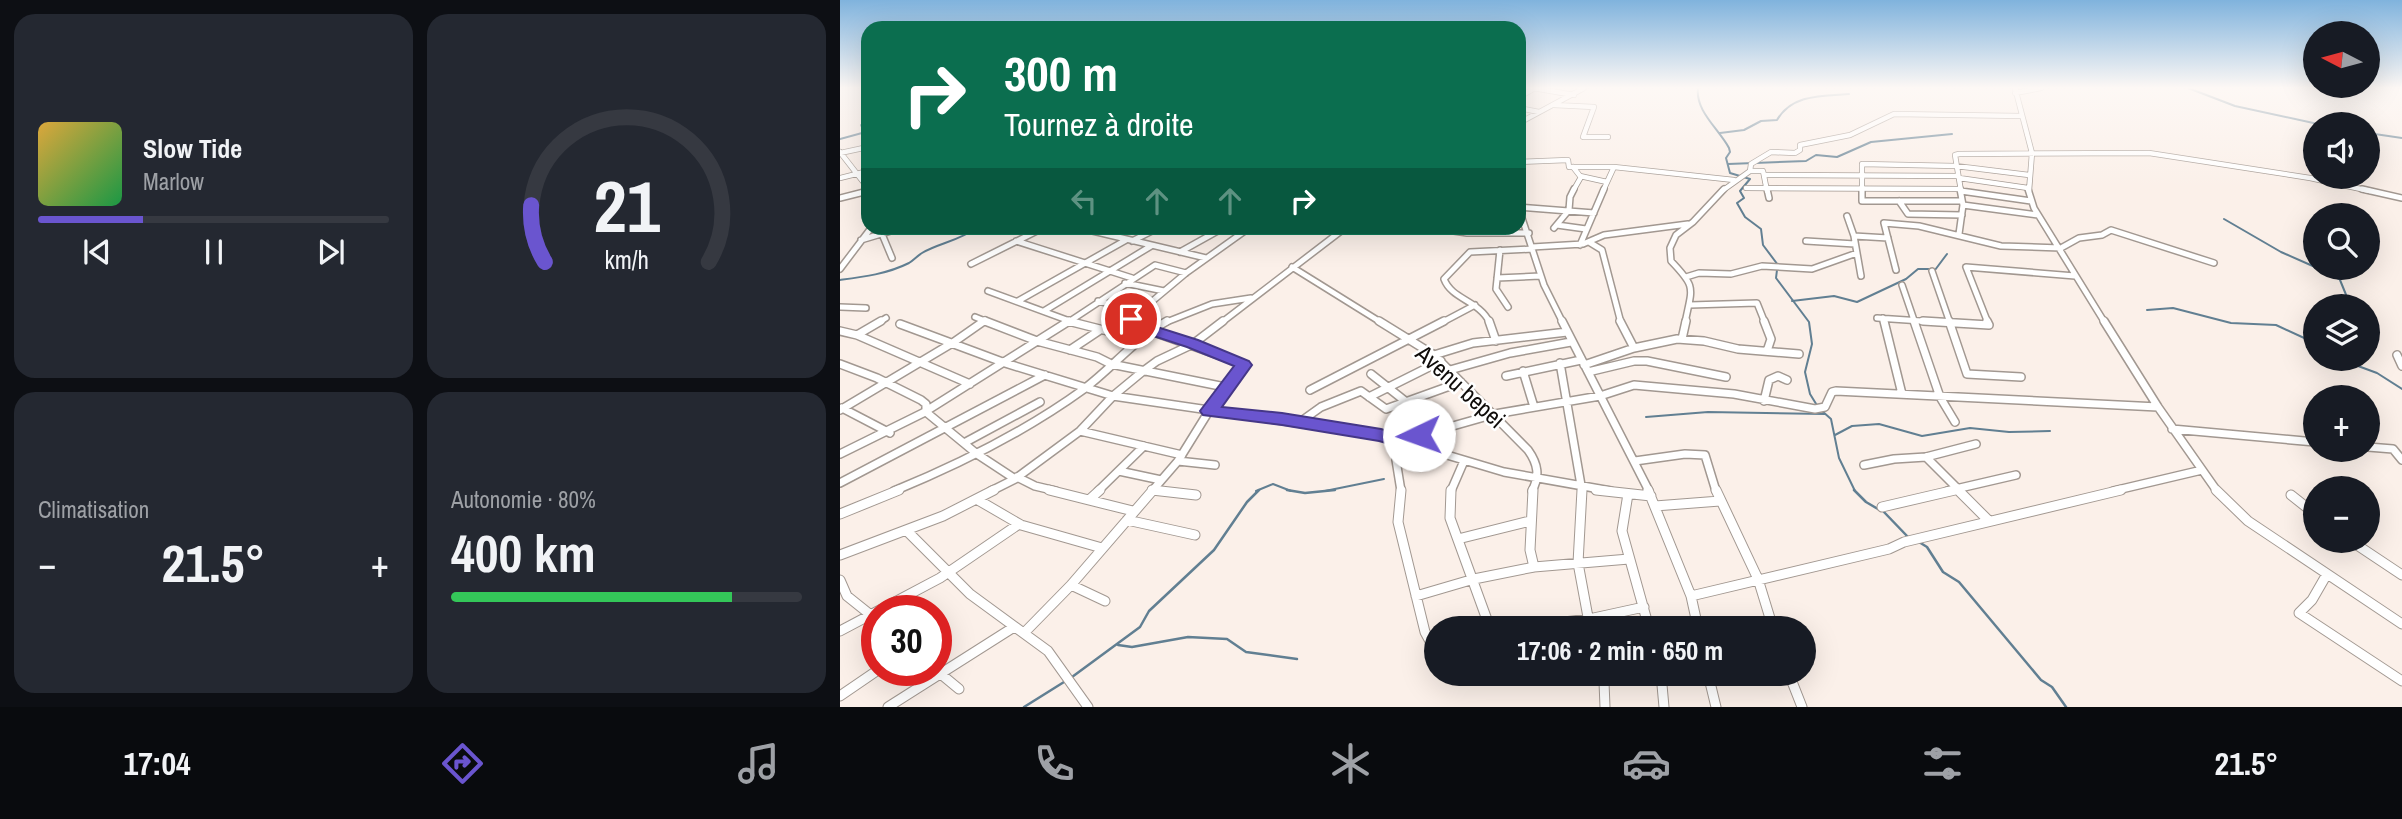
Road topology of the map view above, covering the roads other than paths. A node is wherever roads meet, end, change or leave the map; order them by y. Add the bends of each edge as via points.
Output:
1 (1589, 121) edge
2 (1873, 121) edge
3 (2023, 121) edge
4 (1608, 137) dead end
5 (861, 148) edge
6 (840, 153) edge
7 (2032, 153) junction
8 (1526, 162) edge
9 (1956, 166) junction
10 (1573, 167) junction
11 (1614, 167) junction
12 (1750, 171) junction
13 (861, 173) edge
14 (856, 174) junction
15 (1766, 175) junction
16 (1861, 176) junction
17 (2029, 176) junction
18 (1581, 177) junction
19 (1958, 177) junction
20 (840, 178) edge
21 (861, 180) edge
22 (1734, 180) junction
23 (1608, 182) junction
24 (1746, 188) dead end
25 (1767, 188) junction
26 (1861, 188) junction
27 (2028, 188) junction
28 (1961, 190) junction
29 (861, 191) edge
30 (840, 198) edge
31 (1769, 198) dead end
32 (2402, 198) edge
33 (1899, 201) junction
34 (2031, 201) junction
35 (1963, 203) junction
36 (1526, 208) edge
37 (1569, 210) junction
38 (1594, 213) junction
39 (1962, 215) junction
40 (2038, 215) junction
41 (1847, 216) dead end
42 (1690, 224) junction
43 (1526, 226) edge
44 (1586, 229) junction
45 (1526, 233) edge
46 (1529, 233) junction
47 (1959, 234) junction
48 (865, 235) edge
49 (878, 235) edge
50 (882, 235) edge
51 (1028, 235) edge
52 (1106, 235) edge
53 (1142, 235) edge
54 (1210, 235) edge
55 (1239, 235) edge
56 (1335, 235) edge
57 (1854, 236) junction
58 (1888, 238) junction
59 (861, 240) junction
60 (1016, 241) junction
61 (1129, 241) junction
62 (1806, 241) dead end
63 (1588, 243) junction
64 (1855, 244) junction
65 (1580, 245) junction
66 (1151, 246) junction
67 (1533, 248) junction
68 (2060, 248) junction
69 (1500, 250) junction
70 (1180, 252) junction
71 (1857, 253) junction
72 (892, 258) dead end
73 (1206, 258) junction
74 (1084, 263) junction
75 (2214, 263) dead end
76 (971, 264) dead end
77 (1292, 267) junction
78 (840, 269) edge
79 (1896, 270) dead end
80 (1109, 271) junction
81 (1932, 271) dead end
82 (1186, 273) junction
83 (1540, 276) junction
84 (1861, 276) dead end
85 (2075, 276) junction
86 (1686, 277) junction
87 (1132, 278) junction
88 (1497, 278) junction
89 (1125, 283) junction
90 (1902, 285) dead end
91 (988, 291) dead end
92 (1164, 291) junction
93 (1251, 298) junction
94 (1018, 301) junction
95 (1098, 301) junction
96 (1475, 305) junction
97 (1690, 305) junction
98 (840, 307) edge
99 (1507, 307) dead end
100 (866, 308) dead end
101 (1044, 311) junction
102 (1139, 311) junction
103 (975, 317) dead end
104 (886, 318) dead end
105 (985, 320) junction
106 (1068, 321) junction
107 (1916, 321) junction
108 (1950, 323) junction
109 (900, 324) dead end
110 (1100, 330) junction
111 (840, 331) edge
112 (1154, 332) junction
113 (1567, 332) junction
114 (858, 335) junction
115 (1682, 339) junction
116 (1143, 340) junction
117 (1409, 340) junction
118 (1037, 341) junction
119 (1496, 341) junction
120 (954, 342) junction
121 (1571, 342) junction
122 (1193, 344) junction
123 (1634, 348) junction
124 (1069, 351) junction
125 (1767, 351) junction
126 (1799, 354) dead end
127 (1434, 355) junction
128 (2397, 355) dead end
129 (1441, 361) junction
130 (921, 362) junction
131 (1005, 363) junction
132 (1560, 363) junction
133 (840, 364) edge
134 (1111, 364) junction
135 (1585, 366) junction
136 (2402, 366) edge
137 (1450, 370) junction
138 (1523, 371) junction
139 (1142, 372) junction
140 (1371, 373) dead end
141 (1045, 375) junction
142 (1506, 376) dead end
143 (1726, 377) dead end
144 (2021, 377) dead end
145 (1787, 380) dead end
146 (1461, 382) junction
147 (887, 383) junction
148 (970, 384) junction
149 (1230, 387) junction
150 (1085, 388) junction
151 (1388, 388) junction
152 (1310, 390) dead end
153 (1902, 394) junction
154 (1112, 396) junction
155 (1601, 396) junction
156 (1370, 397) junction
157 (1940, 397) junction
158 (1040, 401) dead end
159 (1405, 401) junction
160 (1568, 401) junction
161 (1764, 401) junction
162 (1534, 407) junction
163 (2158, 407) junction
164 (841, 409) edge
165 (1209, 411) junction
166 (926, 412) junction
167 (1495, 414) junction
168 (1300, 422) junction
169 (1955, 422) dead end
170 (946, 428) junction
171 (2172, 429) junction
172 (1080, 430) junction
173 (890, 433) junction
174 (1400, 441) junction
175 (2303, 441) edge
176 (964, 443) junction
177 (1976, 444) dead end
178 (1144, 446) junction
179 (2380, 448) edge
180 (2393, 449) junction
181 (2402, 449) edge
182 (840, 454) edge
183 (977, 454) junction
184 (1926, 457) junction
185 (1180, 458) junction
186 (2402, 460) edge
187 (1464, 461) junction
188 (1635, 461) junction
189 (1215, 465) dead end
190 (1864, 465) dead end
191 (2202, 470) junction
192 (1119, 471) junction
193 (2016, 475) dead end
194 (1016, 478) junction
195 (1161, 480) junction
196 (1538, 480) junction
197 (840, 483) edge
198 (1583, 488) junction
199 (1957, 488) junction
200 (1152, 490) junction
201 (1628, 494) junction
202 (1196, 495) dead end
203 (2291, 495) dead end
204 (1651, 496) junction
205 (1090, 499) junction
206 (978, 500) junction
207 (1720, 501) junction
208 (2303, 504) edge
209 (1655, 506) junction
210 (1882, 506) dead end
211 (1133, 511) junction
212 (840, 514) edge
213 (1127, 520) junction
214 (1530, 521) junction
215 (1989, 521) junction
216 (1019, 524) junction
217 (907, 531) junction
218 (1195, 535) dead end
219 (1458, 540) junction
220 (1102, 548) junction
221 (2369, 553) edge
222 (840, 555) edge
223 (1629, 559) junction
224 (1578, 563) junction
225 (1534, 567) junction
226 (949, 573) junction
227 (2327, 574) junction
228 (2402, 575) edge
229 (1474, 579) junction
230 (840, 580) edge
231 (1758, 581) junction
232 (1072, 585) junction
233 (910, 595) edge
234 (1416, 596) junction
235 (1691, 596) junction
236 (1105, 601) dead end
237 (861, 607) edge
238 (1644, 607) junction
239 (1486, 616) edge
240 (1588, 616) edge
241 (1615, 616) edge
242 (1646, 616) edge
243 (1695, 616) edge
244 (1769, 616) edge
245 (861, 618) edge
246 (2402, 624) edge
247 (1014, 626) junction
248 (1424, 628) edge
249 (840, 631) edge
250 (1024, 633) junction
251 (952, 664) edge
252 (2402, 681) edge
253 (861, 682) edge
254 (952, 684) edge
255 (918, 686) edge
256 (1604, 686) edge
257 (1662, 686) edge
258 (1711, 686) edge
259 (1794, 686) edge
260 (958, 689) dead end
261 (840, 696) edge
262 (888, 707) edge
263 (1088, 707) edge
264 (1605, 707) edge
265 (1664, 707) edge
266 (1716, 707) edge
267 (1802, 707) edge

1 - 4 street via 1583,137
2 - 12 street via 1852,135 1800,145 1795,153 1771,152 1751,164
3 - 7 street
5 - 6 street
6 - 14 street
7 - 9 street via 1959,154 1955,155
7 - 17 street
7 - 32 street via 2182,157
8 - 10 street via 1568,160
9 - 16 street via 1862,164
9 - 17 street
9 - 19 street
10 - 11 street
10 - 18 street
11 - 22 street
11 - 23 street
12 - 15 street
12 - 22 street
13 - 14 street
14 - 20 street
14 - 21 street
15 - 16 street
15 - 25 street
16 - 19 street
16 - 26 street
17 - 27 street
18 - 23 street
18 - 37 street via 1570,197
19 - 27 street
19 - 28 street
22 - 42 street
23 - 38 street
24 - 25 street
25 - 26 street
25 - 31 street
26 - 28 street
26 - 33 street via 1862,201
27 - 34 street
28 - 34 street
28 - 35 street
29 - 30 street
33 - 35 street
33 - 39 street via 1908,214
34 - 40 street
35 - 39 street
35 - 40 street
36 - 37 street
37 - 38 street
37 - 44 street via 1555,227
38 - 44 street
39 - 47 street
40 - 68 street
41 - 57 street
42 - 63 street via 1604,235
42 - 86 street via 1676,235 1669,255
43 - 46 street
44 - 65 street
45 - 46 street
46 - 67 street
47 - 58 street via 1884,223
47 - 68 street via 2001,246
48 - 59 street
49 - 59 street
50 - 72 street
51 - 60 street
52 - 61 street
53 - 61 street
54 - 70 street
55 - 73 street
56 - 77 street
57 - 58 street
57 - 64 street
58 - 79 street
59 - 78 street
60 - 74 street
60 - 76 street
61 - 66 street
61 - 74 street
62 - 64 street
63 - 65 street
63 - 123 street via 1602,250 1622,327
64 - 71 street
65 - 67 street
66 - 70 street
66 - 80 street
67 - 69 street
67 - 83 street
68 - 75 street via 2111,230
68 - 85 street
69 - 88 street
69 - 96 street via 1471,252 1444,279 1449,289
70 - 73 street
71 - 84 street
71 - 86 street via 1812,269 1762,266
73 - 82 street
74 - 80 street
74 - 94 street
77 - 93 street
77 - 117 street, Avenu bepei
80 - 87 street
80 - 101 street
81 - 108 street
82 - 87 street via 1155,265
82 - 92 street
83 - 88 street
83 - 113 street
85 - 108 street via 1966,267 1989,325
85 - 163 street
86 - 97 street via 1692,289
87 - 89 street
88 - 99 street via 1496,289
89 - 92 street
89 - 95 street
90 - 107 street
91 - 94 street
92 - 102 street
93 - 112 street via 1236,297 1178,316
93 - 122 street
94 - 101 street
95 - 102 street
95 - 106 street
96 - 117 street
96 - 119 street via 1491,324
97 - 115 street
97 - 125 street via 1757,303 1771,340
98 - 100 street
101 - 106 street
102 - 112 street via 1131,324
103 - 105 street
104 - 114 street
105 - 118 street
105 - 120 street
106 - 110 street
106 - 118 street
107 - 108 street
107 - 153 street via 1880,318
107 - 157 street
108 - 144 street via 1967,374
109 - 120 street
110 - 116 street
110 - 124 street
111 - 114 street
112 - 116 street
112 - 122 street
113 - 119 street
113 - 121 street
114 - 130 street
115 - 123 street
115 - 125 street
116 - 134 street
117 - 127 street, Avenu bepei
117 - 152 street
118 - 124 street
118 - 131 street
119 - 127 street
120 - 130 street
120 - 131 street
121 - 135 street
121 - 137 street
122 - 139 street
122 - 149 street via 1244,365
123 - 135 street
124 - 134 street
125 - 126 street
127 - 129 street, Avenu bepei
128 - 136 street
129 - 137 street, Avenu bepei
129 - 151 street
130 - 147 street
130 - 148 street
131 - 141 street
131 - 148 street
132 - 135 street
132 - 138 street
132 - 160 street
133 - 147 street
134 - 139 street
134 - 150 street
135 - 143 street via 1647,361
135 - 155 street
137 - 146 street, Avenu bepei
138 - 142 street
138 - 162 street
139 - 149 street
139 - 154 street
140 - 151 street
141 - 150 street
141 - 170 street
145 - 161 street via 1778,376 1769,380
146 - 159 street
146 - 167 street, Avenu bepei
147 - 164 street
147 - 166 street via 926,404
148 - 166 street
149 - 165 street
150 - 154 street
150 - 183 street
151 - 156 street
151 - 159 street
153 - 157 street
153 - 161 street via 1836,391 1825,407 1815,409
154 - 165 street
154 - 172 street
155 - 160 street
155 - 161 street via 1634,385 1657,385
155 - 188 street
156 - 159 street via 1386,409
156 - 168 street via 1361,391 1321,407
157 - 163 street
157 - 169 street
158 - 176 street
160 - 162 street
160 - 198 street
162 - 167 street
163 - 171 street
164 - 173 street
165 - 168 street
165 - 185 street
166 - 170 street
166 - 173 street
167 - 174 street
167 - 196 street, Avenu bepei via 1535,460
168 - 174 street
170 - 176 street
170 - 197 street
171 - 175 street
171 - 191 street
172 - 178 street
172 - 194 street
173 - 182 street
174 - 187 street
174 - 234 street via 1396,460 1401,492 1398,522
176 - 183 street
177 - 184 street
178 - 185 street
178 - 192 street
179 - 180 street
180 - 181 street
180 - 186 street
183 - 194 street
183 - 212 street
184 - 190 street
184 - 199 street
185 - 189 street
185 - 195 street
187 - 196 street
187 - 219 street via 1448,499
188 - 204 street
188 - 207 street via 1705,455
191 - 215 street
191 - 227 street via 2221,497 2248,521
192 - 195 street
192 - 205 street
193 - 199 street
194 - 205 street
194 - 206 street
195 - 200 street
196 - 198 street
196 - 214 street via 1532,492
198 - 201 street
198 - 224 street
199 - 210 street
199 - 215 street
200 - 202 street
200 - 211 street
201 - 204 street
201 - 223 street via 1622,531
203 - 208 street
204 - 209 street
205 - 211 street
206 - 216 street
206 - 217 street
207 - 209 street
207 - 231 street
209 - 235 street
211 - 213 street
213 - 218 street
213 - 220 street
214 - 219 street
214 - 225 street
215 - 231 street
216 - 220 street
216 - 226 street
217 - 222 street
217 - 226 street
219 - 229 street
220 - 232 street
221 - 228 street
223 - 224 street
223 - 238 street
224 - 225 street
224 - 240 street
225 - 229 street
226 - 233 street
226 - 247 street
227 - 246 street
227 - 252 street via 2299,613
229 - 234 street
229 - 239 street
230 - 237 street via 847,596
231 - 235 street
231 - 244 street
232 - 236 street
232 - 250 street
234 - 248 street
235 - 243 street
238 - 241 street
238 - 242 street
245 - 249 street
247 - 250 street
247 - 251 street
250 - 263 street via 1048,650
253 - 261 street
254 - 260 street
255 - 262 street
256 - 264 street
257 - 265 street
258 - 266 street
259 - 267 street

